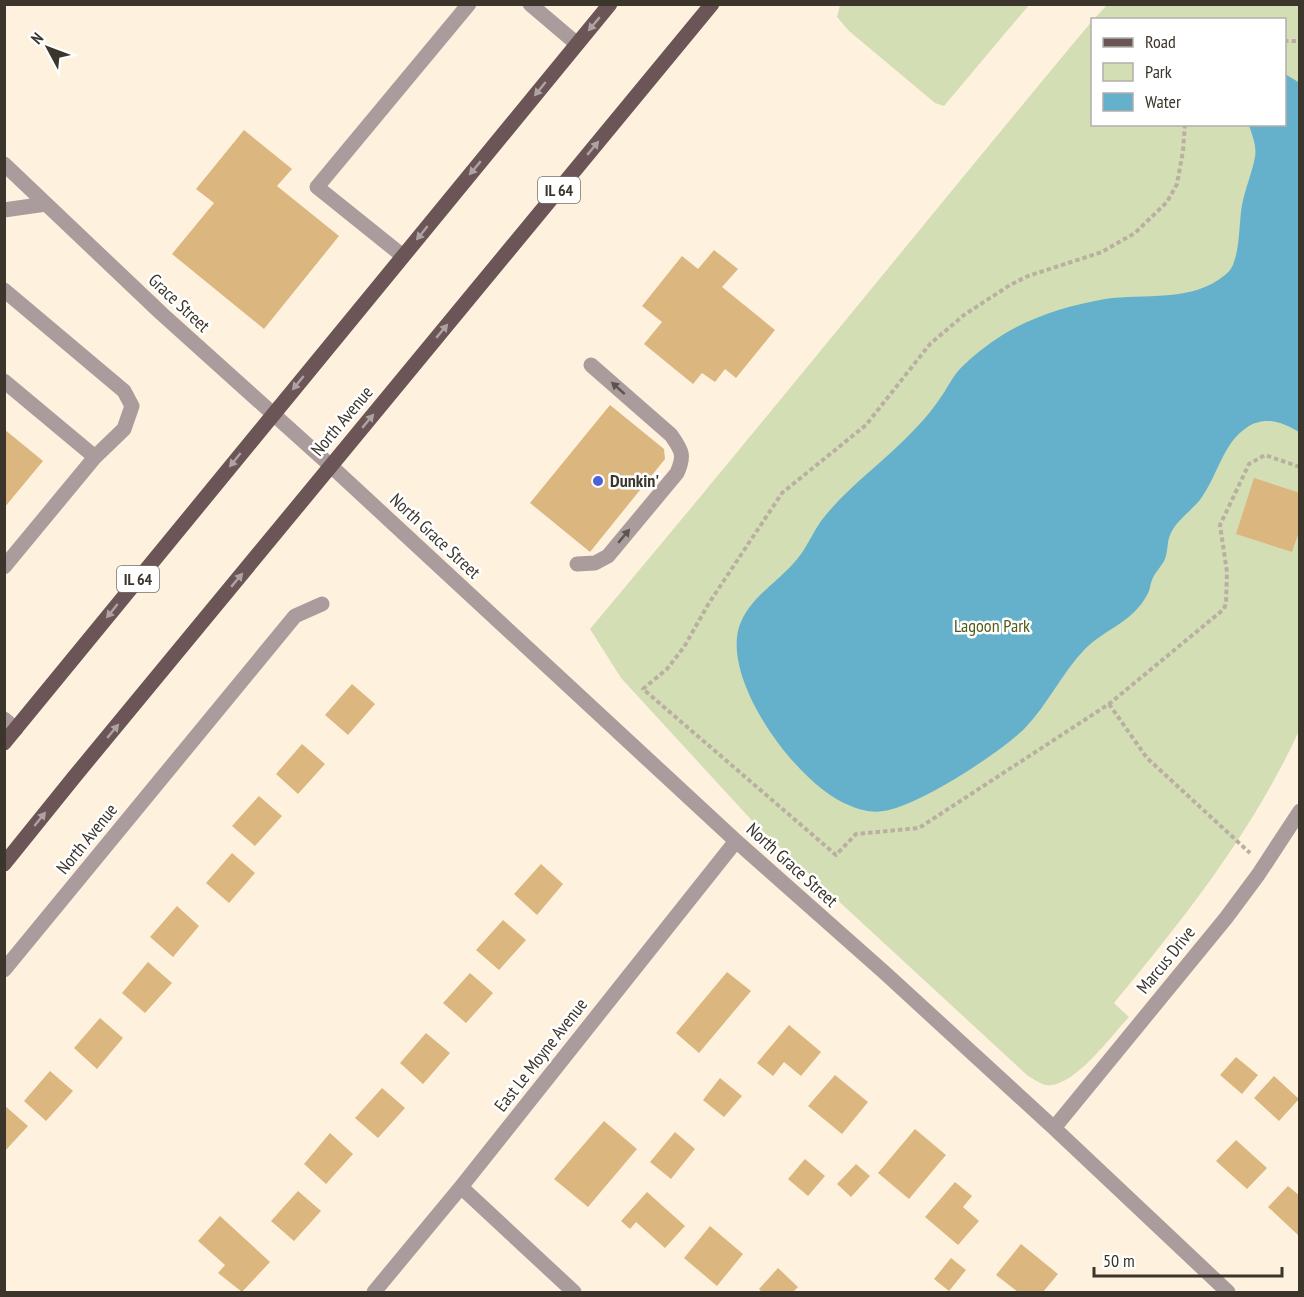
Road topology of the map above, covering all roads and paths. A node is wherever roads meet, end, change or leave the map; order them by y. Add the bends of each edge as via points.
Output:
1 (469, 4) edge
2 (530, 4) edge
3 (610, 4) edge
4 (712, 4) edge
5 (577, 44) junction
6 (1185, 126) edge
7 (4, 164) edge
8 (46, 204) junction
9 (4, 210) edge
10 (403, 256) junction
11 (4, 290) edge
12 (591, 364) dead end
13 (4, 381) edge
14 (272, 415) junction
15 (95, 457) junction
16 (331, 466) junction
17 (1299, 467) edge
18 (577, 564) dead end
19 (4, 567) edge
20 (322, 604) dead end
21 (1109, 704) junction
22 (10, 724) edge
23 (4, 743) edge
24 (1299, 812) edge
25 (736, 841) junction
26 (4, 864) edge
27 (1264, 865) junction
28 (4, 970) edge
29 (1054, 1128) junction
30 (461, 1187) junction
31 (1224, 1291) edge
32 (374, 1293) edge
33 (574, 1293) edge

1 - 10 street via 317,187
2 - 5 street
3 -> 5 main road, IL 64
16 -> 4 main road, North Avenue / IL 64
5 -> 10 main road, IL 64
6 - 21 path via 1178,184 1167,202 1135,233 1102,252 1010,285 964,315 930,344 866,425 782,493 684,647 667,669 643,689 836,855 856,834 918,828
7 - 8 street, Grace Street
8 - 9 street
8 - 14 street, Grace Street
10 -> 14 main road, IL 64
11 - 15 street via 124,391 132,406 124,429
18 -> 12 street via 595,563 608,556 677,473 682,460 681,448 671,435
13 - 15 street
14 - 16 street, Grace Street
14 -> 22 main road, IL 64
15 - 19 street
16 - 25 street, North Grace Street
26 -> 16 main road, North Avenue / IL 64
17 - 21 path via 1265,456 1249,464 1220,525 1227,572 1224,609
20 - 28 street, North Avenue via 295,616
21 - 27 path via 1147,758
22 - 23 main road, IL 64
24 - 27 street, Marcus Drive
25 - 29 street, North Grace Street
25 - 30 street, East Le Moyne Avenue
27 - 29 street, Marcus Drive via 1226,918
29 - 31 street, North Grace Street
30 - 32 street, East Le Moyne Avenue
30 - 33 street

